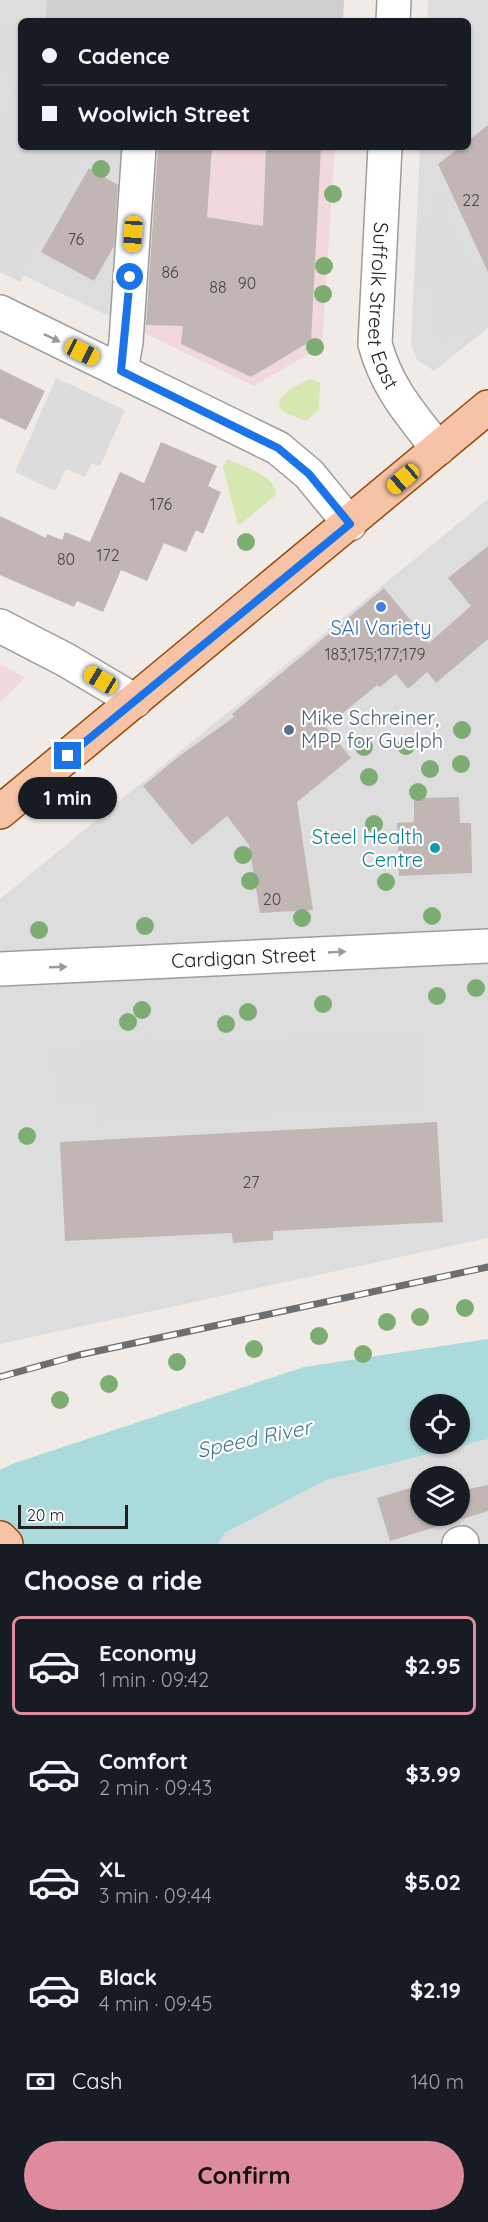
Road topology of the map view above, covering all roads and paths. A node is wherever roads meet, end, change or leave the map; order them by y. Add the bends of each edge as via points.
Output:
1 (394, 0) edge
2 (393, 18) edge
3 (139, 150) edge
4 (385, 150) edge
5 (0, 312) edge
6 (121, 371) junction
7 (488, 407) edge
8 (438, 449) junction
9 (350, 524) junction
10 (0, 626) edge
11 (135, 701) junction
12 (0, 812) edge
13 (488, 946) edge
14 (0, 969) edge
15 (0, 1538) edge
16 (6, 1544) edge

1 - 2 street
3 - 6 street
4 - 8 street, Suffolk Street East via 375,344 392,390
5 -> 6 street
6 - 9 street via 278,448 309,474
7 - 8 main road
8 - 9 main road
9 - 11 main road
10 - 11 street
11 - 12 main road
14 -> 13 street, Cardigan Street
15 - 16 main road

